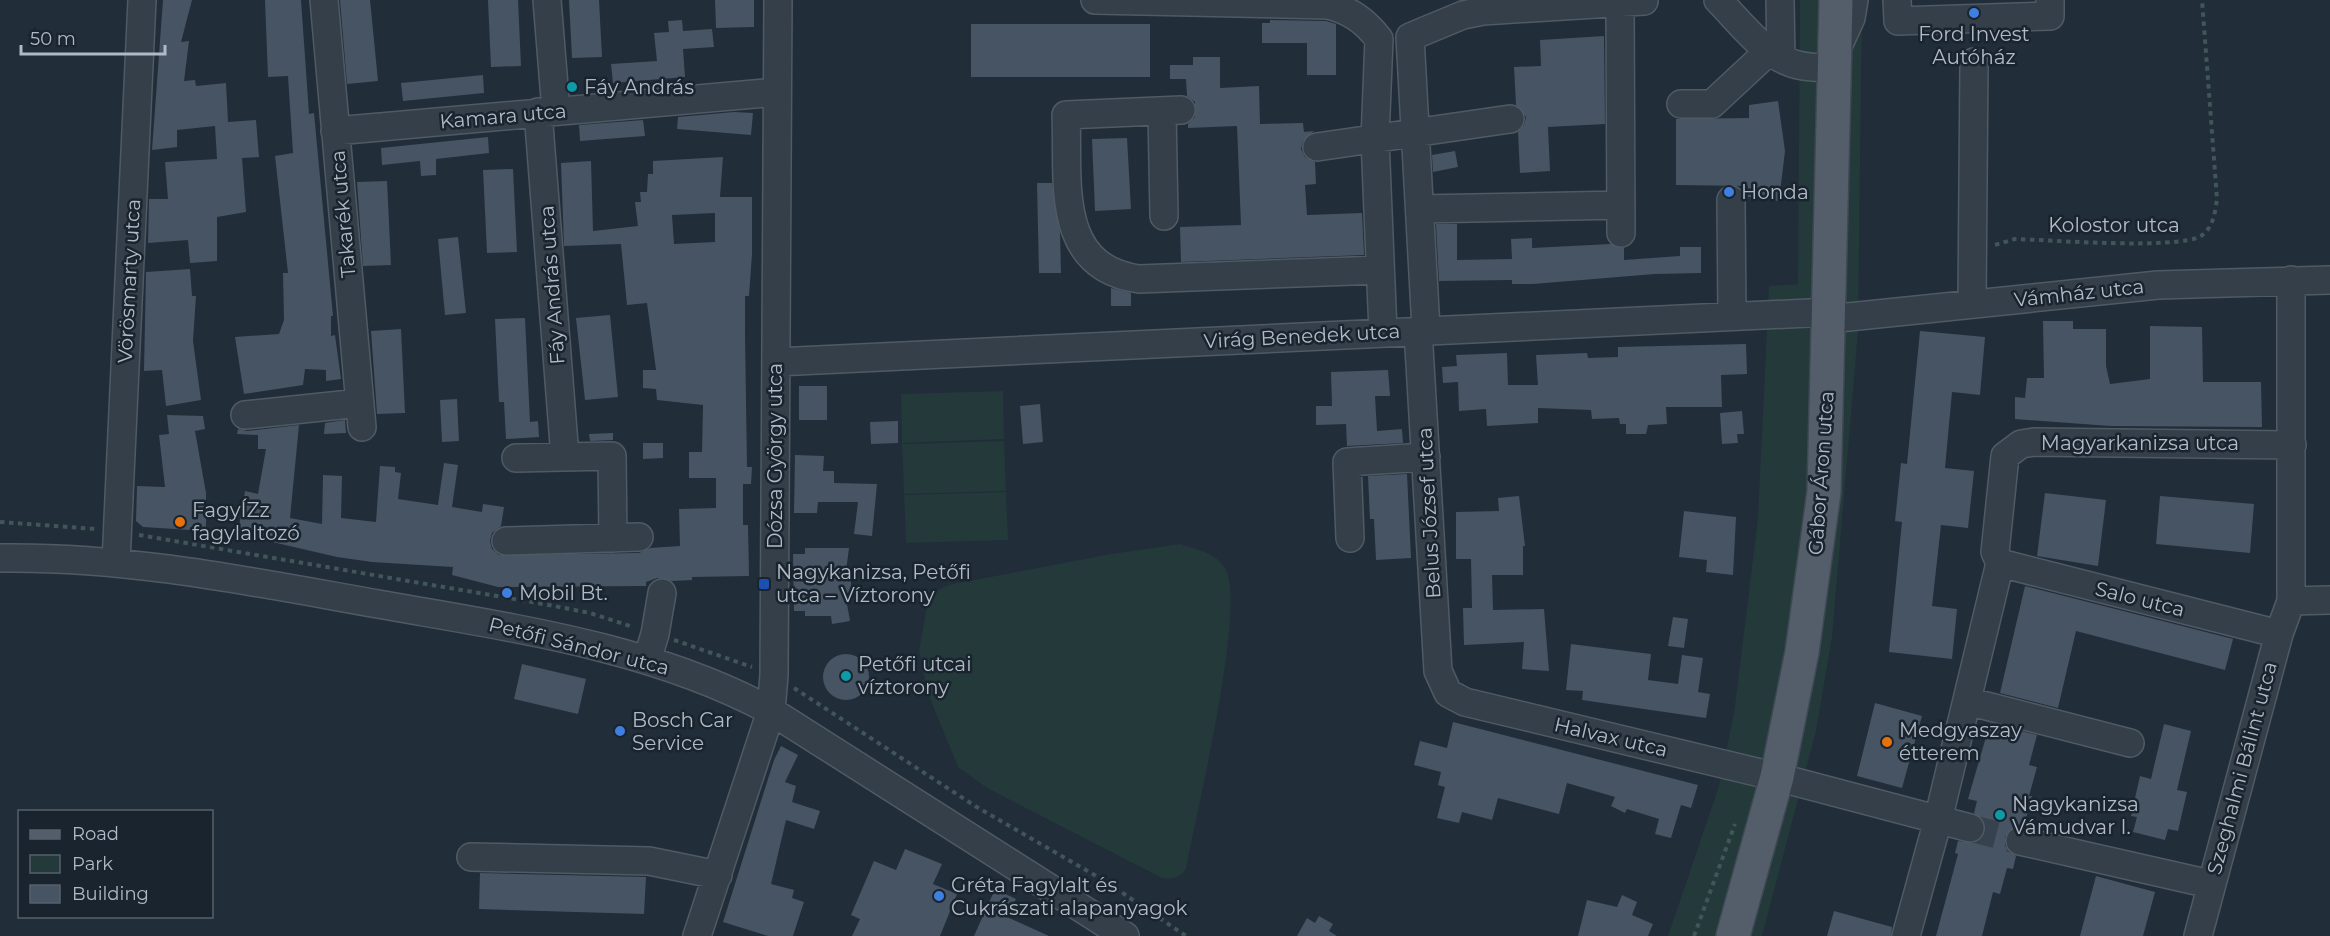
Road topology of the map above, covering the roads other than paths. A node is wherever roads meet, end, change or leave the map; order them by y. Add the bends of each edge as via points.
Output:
1 (142, 0) edge
2 (324, 0) edge
3 (547, 0) edge
4 (778, 0) edge
5 (1095, 0) edge
6 (1718, 0) edge
7 (1780, 0) edge
8 (1836, 0) edge
9 (1854, 0) edge
10 (1897, 0) edge
11 (2050, 0) edge
12 (1632, 2) edge
13 (1410, 37) junction
14 (1380, 39) junction
15 (1775, 55) junction
16 (1836, 58) junction
17 (1974, 62) dead end
18 (777, 92) junction
19 (1681, 104) dead end
20 (547, 111) junction
21 (1510, 119) dead end
22 (335, 131) junction
23 (1415, 133) junction
24 (1375, 139) junction
25 (1317, 147) dead end
26 (1731, 200) dead end
27 (1621, 204) junction
28 (1420, 209) junction
29 (1164, 216) dead end
30 (1621, 232) dead end
31 (1380, 270) junction
32 (2291, 280) junction
33 (2330, 280) edge
34 (1972, 304) junction
35 (1732, 316) junction
36 (1829, 316) junction
37 (1422, 330) junction
38 (1383, 332) junction
39 (776, 362) junction
40 (245, 415) dead end
41 (2292, 445) junction
42 (565, 457) junction
43 (1426, 457) junction
44 (516, 458) dead end
45 (1350, 538) dead end
46 (506, 541) dead end
47 (0, 558) edge
48 (116, 562) junction
49 (2000, 563) junction
50 (662, 593) dead end
51 (2330, 600) edge
52 (2291, 601) junction
53 (2280, 634) junction
54 (647, 660) junction
55 (1448, 693) joint
56 (1966, 701) junction
57 (771, 711) junction
58 (2130, 743) dead end
59 (1777, 777) junction
60 (1938, 820) junction
61 (1970, 828) tunnel mouth
62 (2020, 841) tunnel mouth
63 (471, 857) dead end
64 (718, 875) junction
65 (2210, 884) junction
66 (697, 936) edge
67 (1125, 936) edge
68 (1733, 936) edge
69 (1906, 936) edge
70 (2198, 936) edge

1 - 48 street, Vörösmarty utca
2 - 22 street, Takarék utca
3 - 20 street, Fáy András utca
4 - 18 street, Dózsa György utca
5 - 14 street via 1328,5 1350,12
6 - 15 street
7 - 15 street
8 - 16 main road, Gábor Áron utca
9 - 16 street
10 - 11 street via 1898,21 2050,16
12 - 13 street via 1483,10
12 - 27 street
13 - 14 street
13 - 23 street, Belus József utca
14 - 24 street
15 - 16 street via 1796,65
15 - 19 street via 1712,104
16 - 36 main road, Gábor Áron utca
17 - 34 street
18 - 20 street, Kamara utca
18 - 39 street, Dózsa György utca
20 - 22 street, Kamara utca
20 - 42 street, Fáy András utca
21 - 23 street
22 - 40 street, Takarék utca via 361,415
23 - 24 street
23 - 28 street, Belus József utca
24 - 25 street
24 - 31 street
26 - 35 street
27 - 28 street
27 - 30 street
28 - 37 street, Belus József utca
29 - 31 street via 1172,110 1066,115 1073,230 1086,252 1121,275 1139,279
31 - 38 street
32 - 33 street, Vámház utca
32 - 34 street, Vámház utca via 2158,285
32 - 41 street, Szeghalmi Bálint utca
34 - 36 street, Vámház utca
35 - 36 street, Virág Benedek utca
35 - 37 street, Virág Benedek utca
36 - 59 main road, Gábor Áron utca via 1824,492 1802,652
37 - 38 street, Virág Benedek utca
37 - 43 street, Belus József utca
38 - 39 street, Virág Benedek utca
39 - 57 street, Dózsa György utca
41 - 49 street, Magyarkanizsa utca via 2021,444 2005,456 2002,469 1995,552
41 - 52 street, Szeghalmi Bálint utca
42 - 44 street
42 - 46 street via 612,456 626,537
43 - 45 street via 1347,462
43 - 55 street, Belus József utca via 1437,671
47 - 48 street, Petőfi Sándor utca
48 - 54 street, Petőfi Sándor utca via 537,632
49 - 53 street, Salo utca
49 - 56 street, Magyarkanizsa utca
50 - 54 street
51 - 52 street
52 - 53 street, Szeghalmi Bálint utca
53 - 65 street, Szeghalmi Bálint utca
54 - 57 street, Petőfi Sándor utca via 714,683
55 - 59 street, Halvax utca via 1465,702
56 - 58 street
56 - 60 street, Magyarkanizsa utca
57 - 64 street, Dózsa György utca
57 - 67 street, Petőfi Sándor utca
59 - 60 street, Halvax utca
59 - 68 main road, Gábor Áron utca
60 - 61 street, Halvax utca
60 - 69 street, Magyarkanizsa utca
62 - 65 street
63 - 64 street via 649,861
64 - 66 street, Dózsa György utca
65 - 70 street, Szeghalmi Bálint utca

